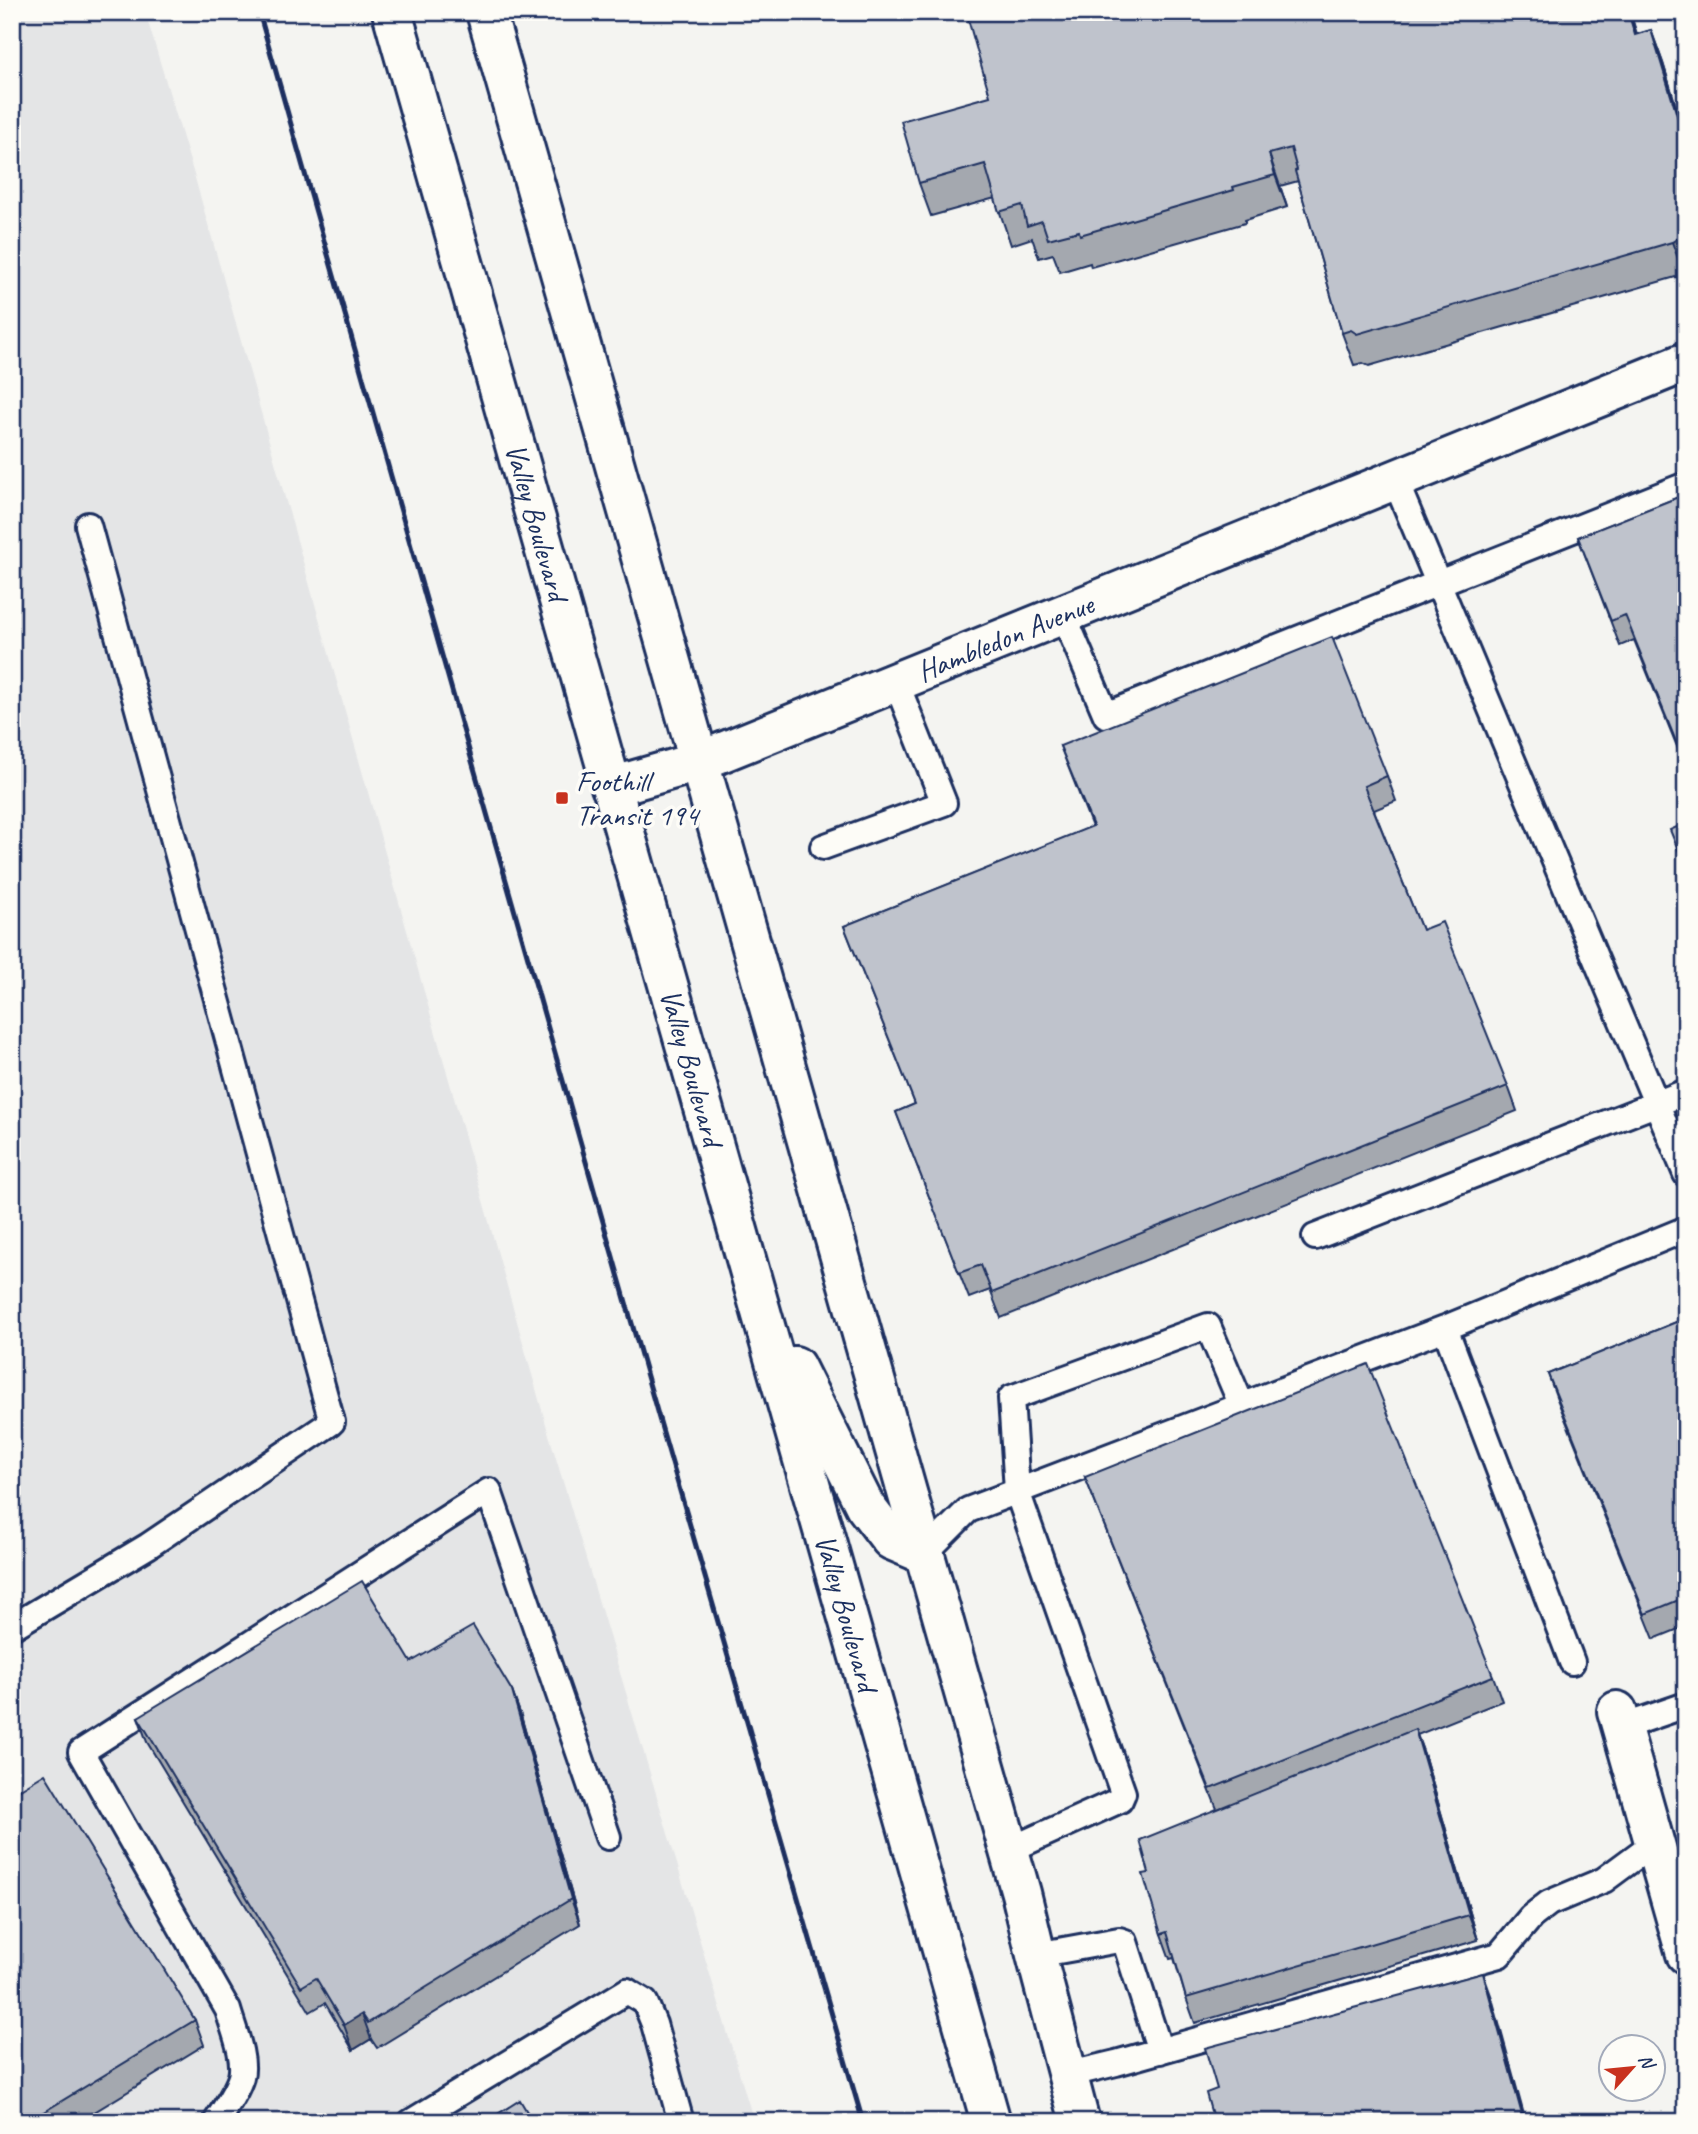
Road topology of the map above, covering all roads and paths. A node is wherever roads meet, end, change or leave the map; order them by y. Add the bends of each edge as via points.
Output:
1 (392, 12) edge
2 (486, 12) edge
3 (1686, 362) edge
4 (1395, 480) junction
5 (1686, 485) edge
6 (88, 525) dead end
7 (1439, 584) junction
8 (1063, 614) junction
9 (896, 682) junction
10 (698, 762) junction
11 (611, 787) junction
12 (823, 847) dead end
13 (1686, 1092) edge
14 (1656, 1103) junction
15 (1686, 1174) edge
16 (1686, 1230) edge
17 (1315, 1237) dead end
18 (754, 1286) junction
19 (1445, 1328) junction
20 (1242, 1406) junction
21 (1017, 1491) junction
22 (924, 1554) junction
23 (12, 1627) edge
24 (1572, 1662) dead end
25 (1686, 1705) edge
26 (1619, 1719) joint
27 (608, 1837) dead end
28 (1654, 1843) junction
29 (1009, 1850) junction
30 (1686, 1954) edge
31 (1035, 1955) junction
32 (1160, 2051) junction
33 (1066, 2075) junction
34 (216, 2122) edge
35 (411, 2122) edge
36 (681, 2122) edge
37 (991, 2122) edge
38 (1080, 2122) edge

1 - 11 main road, Valley Boulevard
2 - 10 main road
3 - 4 main road, Hambledon Avenue
4 - 7 lane
4 - 8 main road, Hambledon Avenue
5 - 7 lane
6 - 23 lane via 332,1422 148,1546
7 - 8 lane via 1106,715
7 - 14 lane
8 - 9 main road, Hambledon Avenue
9 - 10 main road, Hambledon Avenue
9 - 12 lane via 944,803
10 - 11 main road, Hambledon Avenue
10 - 22 main road
11 - 18 main road, Valley Boulevard
13 - 14 lane
14 - 15 lane
14 - 17 lane
16 - 19 lane
18 - 22 main road via 865,1506 891,1540
18 - 37 main road, Valley Boulevard
19 - 20 lane
19 - 24 lane
20 - 21 lane
20 - 21 lane via 1208,1326 1011,1398
21 - 22 lane via 968,1510
21 - 29 lane via 1123,1793 1120,1800
22 - 29 main road
25 - 26 lane
26 - 28 main road
27 - 34 lane via 489,1491 81,1752 228,2010 242,2074
28 - 30 main road
28 - 32 lane via 1604,1880 1549,1903 1499,1955
29 - 31 main road
31 - 32 lane via 1125,1942
31 - 33 main road
32 - 33 lane
33 - 38 main road
35 - 36 lane via 626,1991 645,2002

